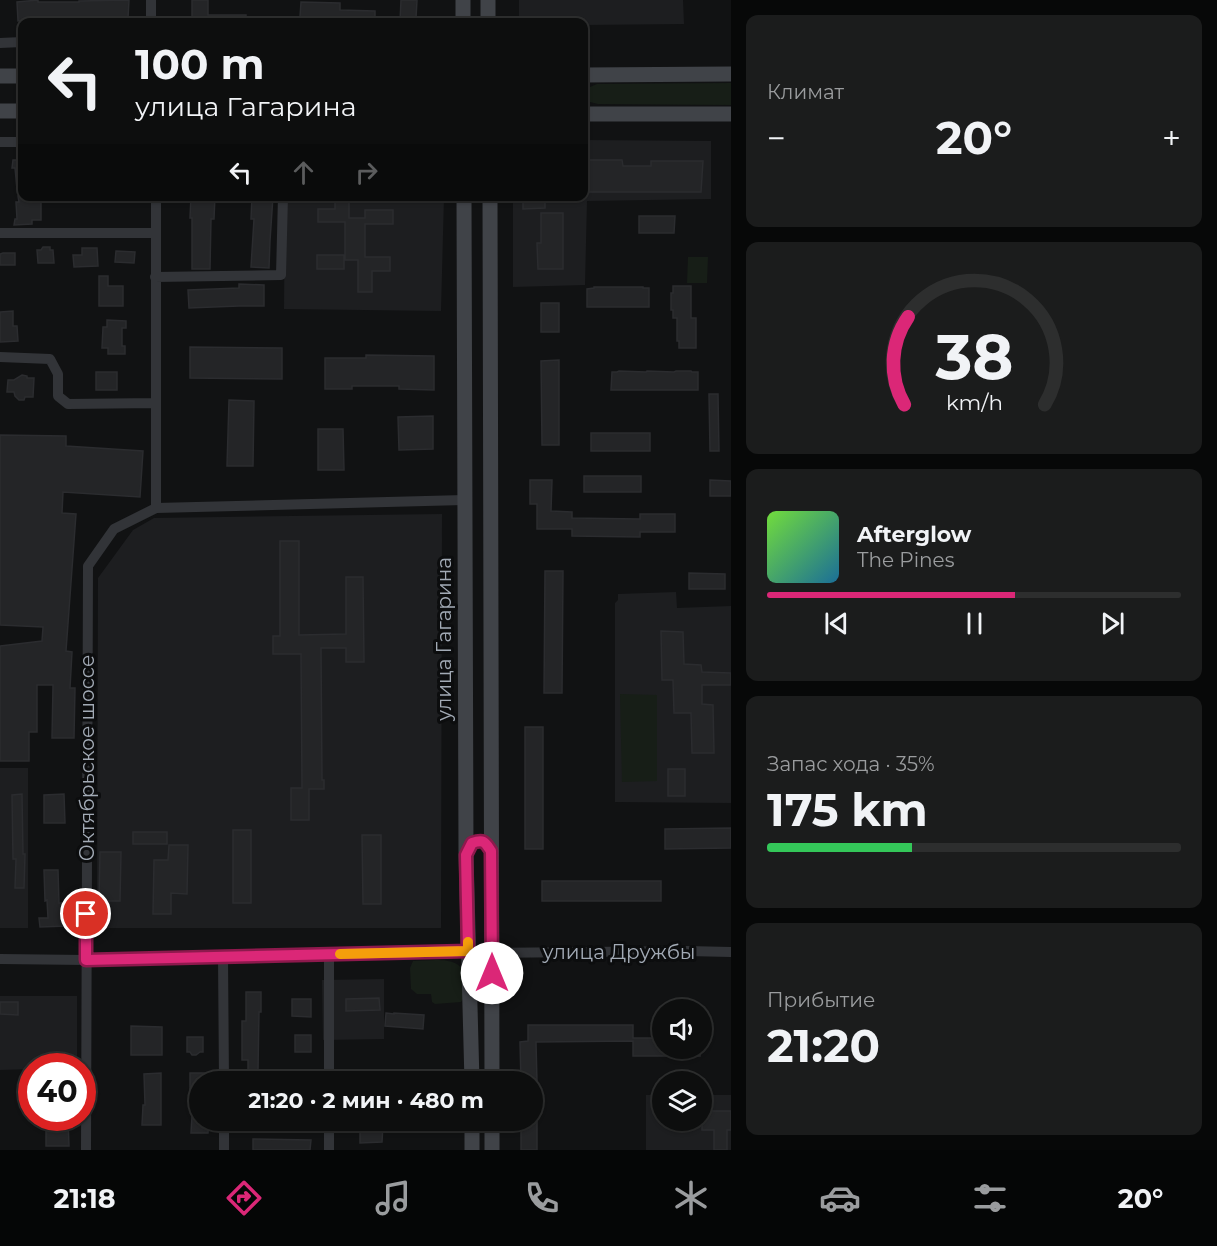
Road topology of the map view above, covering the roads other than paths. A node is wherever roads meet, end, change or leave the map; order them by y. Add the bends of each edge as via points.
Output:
1 (151, 0) edge
2 (463, 0) edge
3 (488, 0) edge
4 (151, 18) edge
5 (463, 18) edge
6 (488, 18) edge
7 (18, 42) edge
8 (0, 43) edge
9 (731, 74) edge
10 (588, 75) edge
11 (0, 76) edge
12 (18, 76) edge
13 (0, 111) edge
14 (18, 111) edge
15 (588, 114) edge
16 (731, 114) edge
17 (0, 142) edge
18 (18, 142) edge
19 (156, 201) edge
20 (283, 201) edge
21 (464, 201) edge
22 (490, 201) edge
23 (0, 233) edge
24 (155, 233) junction
25 (155, 277) junction
26 (0, 357) edge
27 (156, 403) junction
28 (464, 500) junction
29 (156, 508) junction
30 (491, 851) junction
31 (466, 855) junction
32 (468, 951) junction
33 (731, 952) edge
34 (492, 953) junction
35 (329, 954) junction
36 (223, 957) junction
37 (0, 960) edge
38 (86, 960) junction
39 (224, 1071) edge
40 (329, 1071) edge
41 (472, 1071) edge
42 (492, 1071) edge
43 (224, 1131) edge
44 (329, 1131) edge
45 (472, 1131) edge
46 (492, 1131) edge
47 (86, 1150) edge
48 (224, 1150) edge
49 (330, 1150) edge
50 (472, 1150) edge
51 (492, 1150) edge

1 - 4 street
2 - 5 street
3 - 6 street
7 - 8 street
9 - 10 street
11 - 12 street
13 - 14 street
15 - 16 street
17 - 18 street
19 - 24 street
20 - 25 street via 281,275
21 - 28 street, улица Гагарина
22 - 30 street
23 - 24 street
24 - 25 street
25 - 27 street
26 - 27 street via 50,359 58,374 58,396 68,404
27 - 29 street
28 - 29 street, Октябрьское шоссе
28 - 31 street, улица Гагарина
29 - 38 street, Октябрьское шоссе via 114,529 88,566
30 - 31 street via 479,840 472,843
30 - 34 street
31 - 32 street, улица Гагарина
32 - 35 street
32 - 41 street, улица Гагарина
33 - 34 street, улица Дружбы
34 - 42 street
35 - 36 street
35 - 40 street
36 - 38 street
36 - 39 street
37 - 38 street
38 - 47 street, Октябрьское шоссе
43 - 48 street
44 - 49 street
45 - 50 street
46 - 51 street

